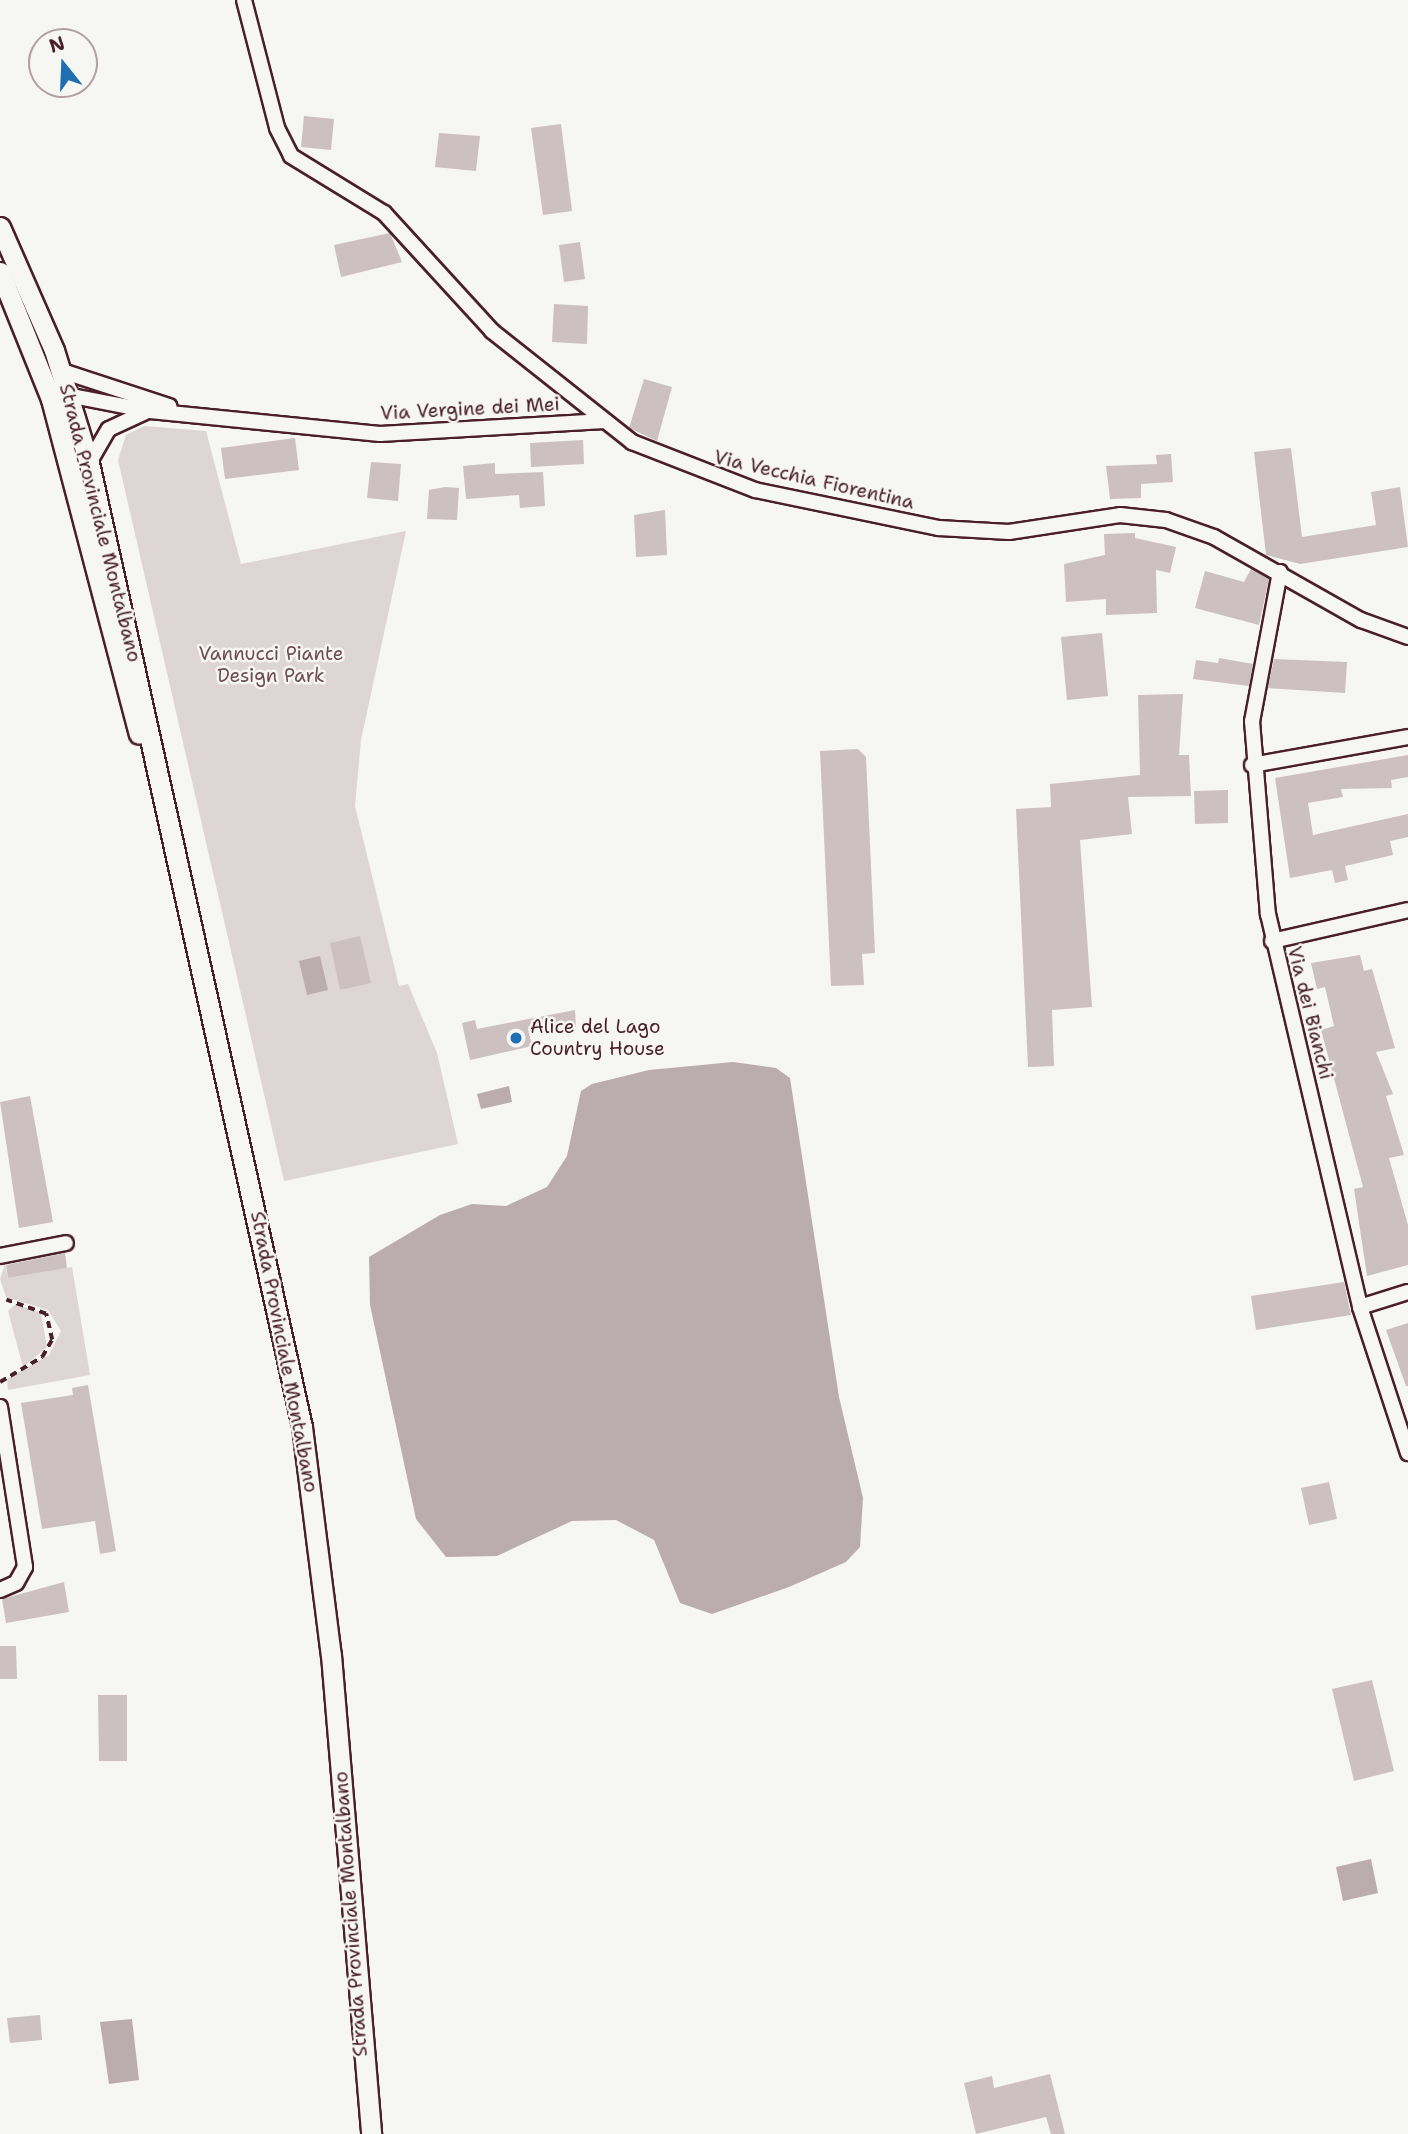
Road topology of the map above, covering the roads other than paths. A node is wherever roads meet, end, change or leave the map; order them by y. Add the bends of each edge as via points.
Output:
1 (244, 0) edge
2 (0, 227) edge
3 (0, 272) edge
4 (62, 371) junction
5 (43, 377) junction
6 (71, 398) junction
7 (150, 411) junction
8 (211, 418) junction
9 (605, 421) junction
10 (89, 463) junction
11 (1280, 572) junction
12 (1392, 634) junction
13 (1408, 637) edge
14 (1408, 645) edge
15 (1408, 737) edge
16 (1252, 765) junction
17 (159, 787) junction
18 (1408, 910) edge
19 (1272, 941) junction
20 (66, 1243) dead end
21 (0, 1256) edge
22 (1408, 1292) edge
23 (1360, 1307) junction
24 (0, 1406) edge
25 (1408, 1453) edge
26 (1, 1590) edge
27 (371, 2134) edge

1 - 9 street, Via Vecchia Fiorentina via 277,128 291,156 384,213 492,331
2 - 4 main road, Strada Provinciale Montalbano
3 - 5 main road, Strada Provinciale Montalbano
4 - 6 main road, Strada Provinciale Montalbano
4 - 8 street, Via Vergine dei Mei
5 - 6 street, Via Vergine dei Mei
5 - 17 main road, Strada Provinciale Montalbano
6 - 7 street, Via Vergine dei Mei
6 - 10 main road, Strada Provinciale Montalbano
7 - 8 street, Via Vergine dei Mei
7 - 10 street, Via Vergine dei Mei via 116,423
8 - 9 street, Via Vergine dei Mei via 400,435
9 - 11 street, Via Vecchia Fiorentina via 662,457 768,492 985,532 1140,516 1214,537
10 - 17 main road, Strada Provinciale Montalbano
11 - 12 street, Via Vecchia Fiorentina
11 - 16 street, Via dei Bianchi via 1252,721
12 - 13 street, Via Vecchia Fiorentina
12 - 14 street
15 - 16 street
16 - 19 street, Via dei Bianchi
17 - 27 main road, Strada Provinciale Montalbano via 303,1427 331,1655
18 - 19 street
19 - 23 street, Via dei Bianchi
20 - 21 street
22 - 23 street
23 - 25 street, Via dei Bianchi
24 - 26 street via 24,1567 16,1583

